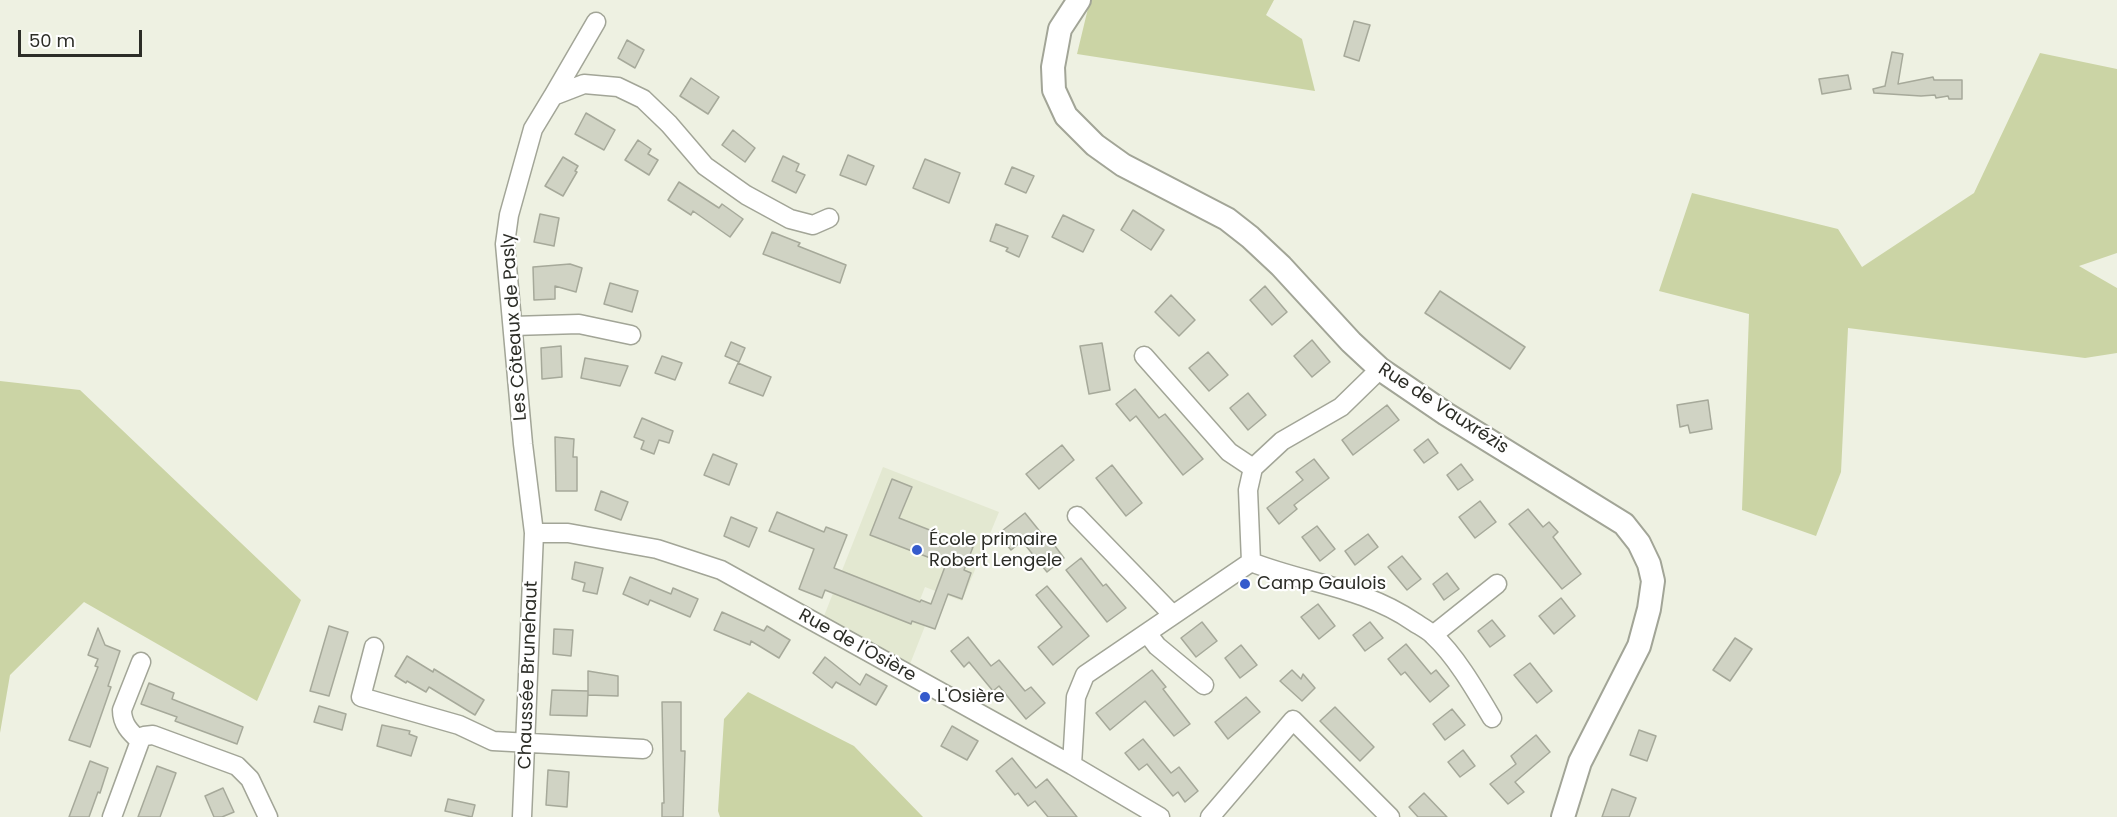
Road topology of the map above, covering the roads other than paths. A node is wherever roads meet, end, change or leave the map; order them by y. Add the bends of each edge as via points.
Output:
1 (1079, 0) edge
2 (596, 22) dead end
3 (553, 96) junction
4 (829, 218) dead end
5 (513, 326) junction
6 (631, 334) dead end
7 (1144, 356) dead end
8 (1380, 369) junction
9 (1252, 468) junction
10 (1077, 516) dead end
11 (534, 533) junction
12 (1251, 562) junction
13 (1497, 584) dead end
14 (1172, 615) junction
15 (1147, 633) junction
16 (1433, 635) junction
17 (374, 647) dead end
18 (141, 662) dead end
19 (1204, 685) dead end
20 (1492, 718) dead end
21 (140, 741) junction
22 (526, 742) junction
23 (643, 749) dead end
24 (1072, 765) junction
25 (112, 817) edge
26 (268, 817) edge
27 (522, 817) edge
28 (1160, 817) edge
29 (1210, 817) edge
30 (1390, 817) edge
31 (1563, 817) edge

1 - 8 street, Rue de Vauxrézis via 1060,29 1053,67 1054,90 1066,116 1095,145 1123,165 1227,219 1250,237
2 - 3 street, Les Côteaux de Pasly
3 - 4 street via 585,84 618,87 643,99 705,166 746,195 790,219 813,225
3 - 5 street, Les Côteaux de Pasly via 533,129 509,215 506,244
5 - 6 street via 579,324
5 - 11 street, Les Côteaux de Pasly
7 - 9 street via 1229,452
8 - 9 street via 1341,407 1282,441
8 - 31 street, Rue de Vauxrézis via 1624,524 1649,564 1653,581 1639,646 1580,762
9 - 12 street via 1248,490
10 - 14 street
11 - 22 street, Chaussée Brunehaut
11 - 24 street, Rue de l'Osière via 568,533 657,549 721,570
12 - 14 street
12 - 16 street via 1358,594 1400,613
13 - 16 street
14 - 15 street
15 - 19 street
15 - 24 street via 1084,675 1076,697
16 - 20 street via 1466,674
17 - 22 street via 361,697 459,725 493,741
18 - 21 street via 122,710 128,730
21 - 25 street
21 - 26 street via 153,735 237,766 250,779
22 - 23 street
22 - 27 street, Chaussée Brunehaut
24 - 28 street, Rue de l'Osière
29 - 30 street via 1293,720

